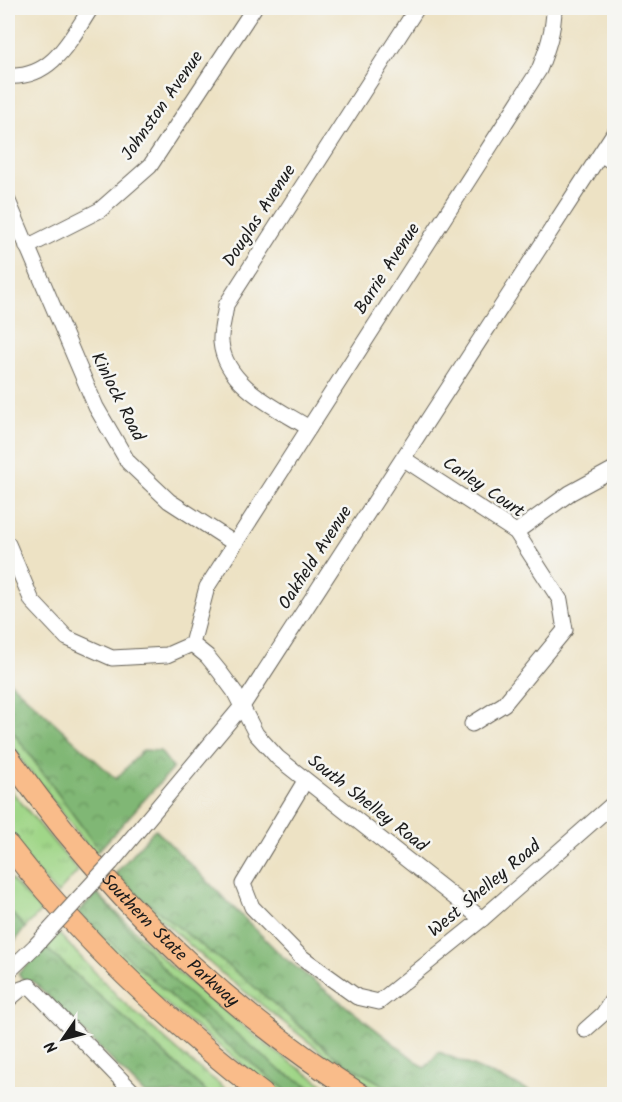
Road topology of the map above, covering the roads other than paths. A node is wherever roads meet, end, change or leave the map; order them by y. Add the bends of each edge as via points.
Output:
1 (91, 8) edge
2 (254, 8) edge
3 (417, 8) edge
4 (554, 8) edge
5 (8, 76) edge
6 (615, 133) edge
7 (601, 154) junction
8 (615, 163) edge
9 (8, 201) edge
10 (27, 247) junction
11 (309, 428) junction
12 (404, 459) junction
13 (615, 469) edge
14 (516, 532) junction
15 (234, 543) junction
16 (8, 544) edge
17 (192, 644) junction
18 (243, 705) junction
19 (472, 724) dead end
20 (8, 756) edge
21 (305, 781) junction
22 (615, 803) edge
23 (8, 845) edge
24 (482, 919) junction
25 (8, 972) edge
26 (615, 997) edge
27 (8, 1000) edge
28 (585, 1030) dead end
29 (135, 1095) edge
30 (263, 1095) edge
31 (360, 1095) edge

1 - 5 street via 65,48 50,63 31,74
2 - 10 street, Johnston Avenue via 150,166 100,210
3 - 11 street, Douglas Avenue via 226,305 220,342 228,366 248,389
4 - 11 street, Barrie Avenue via 548,46 539,70
6 - 7 street, Oakfield Avenue
7 - 8 street
7 - 12 street, Oakfield Avenue
9 - 10 street, Kinlock Road
10 - 15 street, Kinlock Road via 96,407 128,462 169,501
11 - 15 street, Barrie Avenue
12 - 14 street, Carley Court
12 - 18 street, Oakfield Avenue
13 - 14 street via 570,493
14 - 19 street, Carley Court via 560,600 565,630 504,705
15 - 17 street via 207,587
16 - 17 street via 32,602 67,639 112,657 167,655
17 - 18 street via 207,656
18 - 21 street, South Shelley Road via 262,742
18 - 25 street, Oakfield Avenue, bridge via 111,863
20 - 31 highway, Southern State Parkway via 66,834 154,930 253,1019
21 - 24 street, South Shelley Road
21 - 24 street, West Shelley Road via 243,884 252,907 300,956 357,997 379,1002
22 - 24 street, West Shelley Road
23 - 30 highway via 117,969 208,1053
26 - 28 street
27 - 29 street via 30,986

